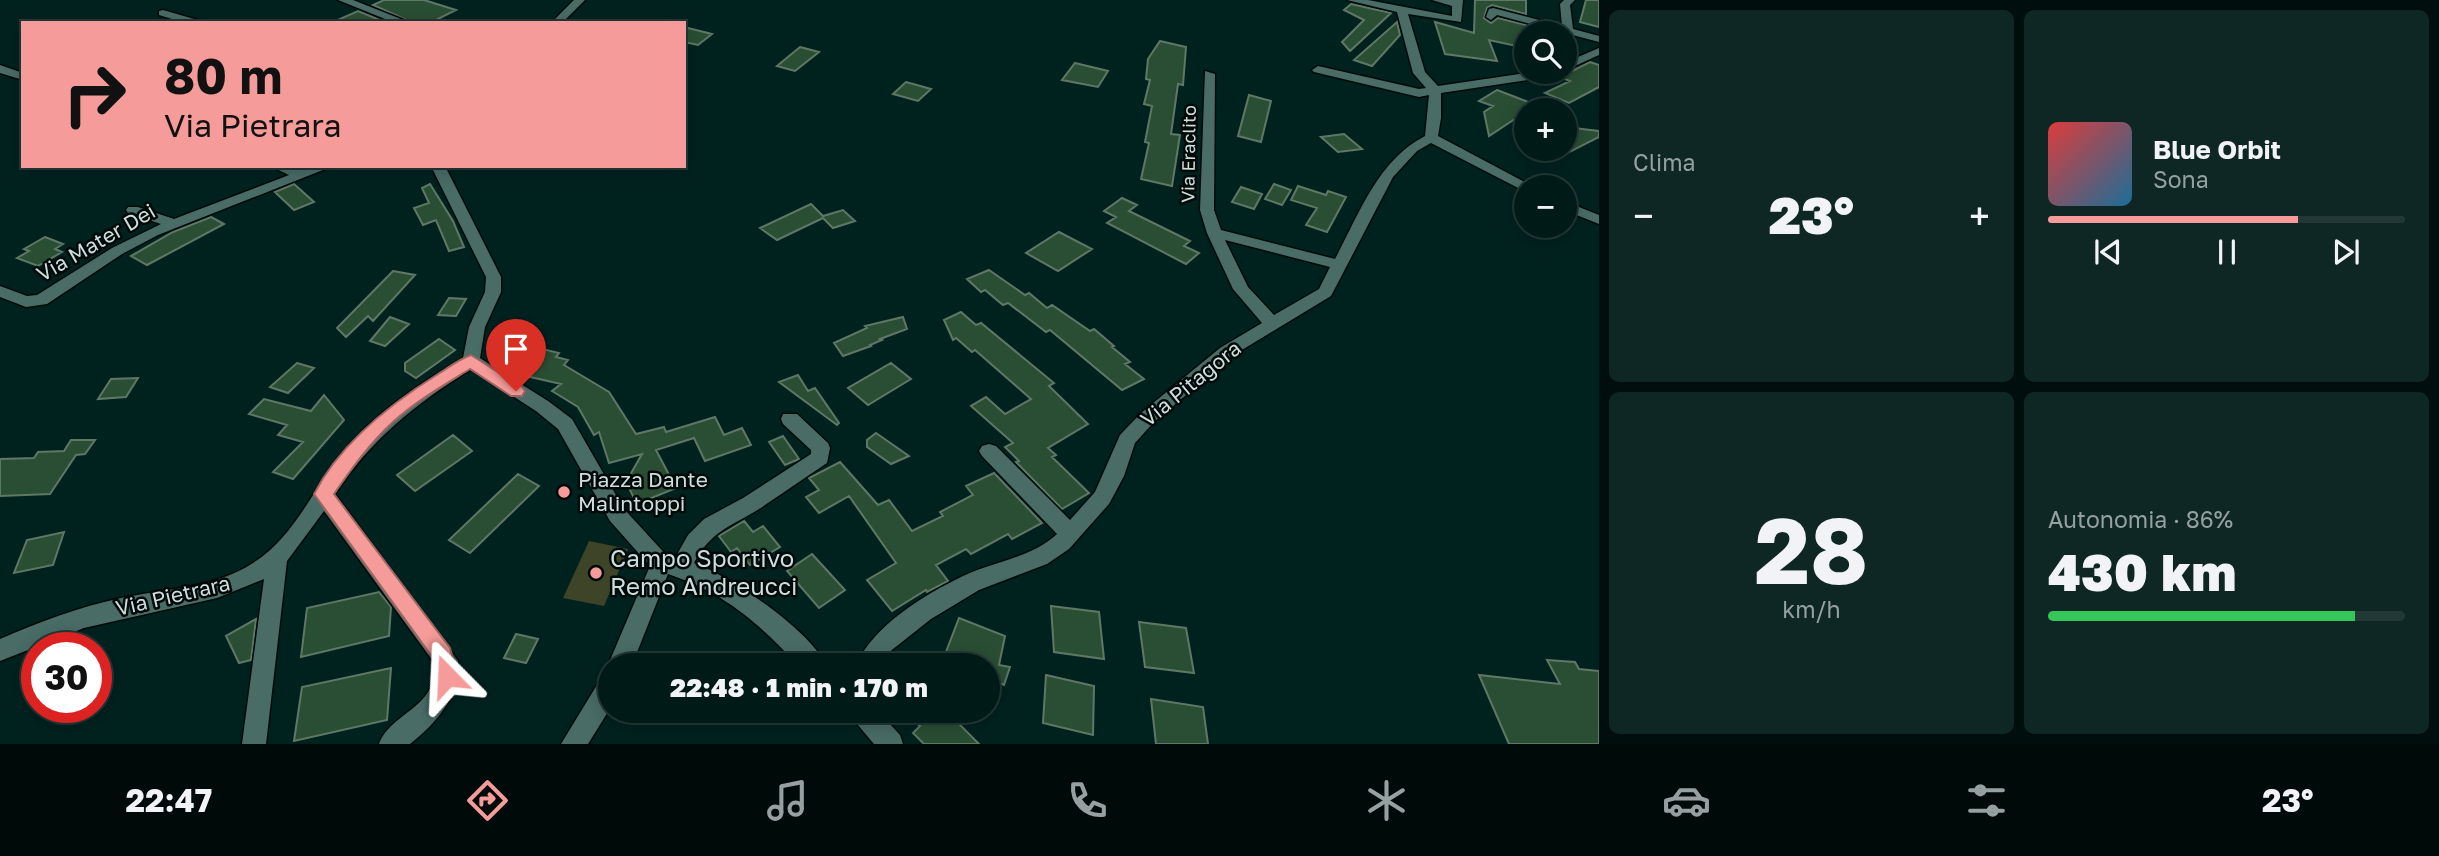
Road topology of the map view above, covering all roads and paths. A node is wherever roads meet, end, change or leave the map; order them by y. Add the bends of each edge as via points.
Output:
1 (343, 0) edge
2 (580, 0) edge
3 (1352, 0) edge
4 (1437, 0) edge
5 (1570, 0) edge
6 (1458, 2) edge
7 (1402, 10) junction
8 (163, 13) dead end
9 (1491, 18) dead end
10 (190, 21) edge
11 (401, 21) edge
12 (558, 21) edge
13 (1532, 21) edge
14 (1567, 21) edge
15 (1577, 33) edge
16 (1599, 39) edge
17 (1599, 51) edge
18 (1577, 62) edge
19 (0, 69) edge
20 (1318, 70) dead end
21 (1209, 74) dead end
22 (21, 76) edge
23 (1514, 78) edge
24 (1435, 91) junction
25 (1431, 138) junction
26 (283, 168) edge
27 (321, 168) edge
28 (439, 168) edge
29 (302, 175) junction
30 (1514, 180) edge
31 (133, 210) dead end
32 (1577, 211) edge
33 (1599, 220) edge
34 (173, 223) junction
35 (1214, 233) junction
36 (1341, 265) junction
37 (0, 291) edge
38 (1271, 322) junction
39 (471, 361) junction
40 (790, 419) dead end
41 (989, 451) dead end
42 (323, 494) junction
43 (1070, 534) junction
44 (277, 557) junction
45 (671, 566) junction
46 (0, 650) edge
47 (626, 653) edge
48 (801, 653) edge
49 (875, 653) edge
50 (598, 707) edge
51 (874, 723) edge
52 (254, 744) edge
53 (391, 744) edge
54 (573, 744) edge
55 (891, 744) edge

1 - 11 street
2 - 12 street
3 - 7 street
4 - 6 street
5 - 14 street via 1565,5
6 - 7 street via 1457,20
7 - 24 street via 1419,73
8 - 10 street
9 - 13 street via 1493,11
15 - 16 street
17 - 18 street
19 - 22 street
20 - 24 street via 1407,92
21 - 35 street, Via Eraclito via 1207,210
23 - 24 street
24 - 25 street
25 - 30 street
25 - 36 street, Via Pitagora via 1412,148 1387,175
26 - 29 street
27 - 29 street, Via Mater Dei
28 - 39 street via 495,282 494,295 477,327
29 - 34 street, Via Mater Dei
31 - 34 street, Via Mater Dei
32 - 33 street
34 - 37 street, Via Mater Dei via 117,251 41,300 23,301
35 - 36 street
35 - 38 street, Via Eraclito via 1241,289
36 - 38 street, Via Pitagora via 1320,297
38 - 43 street, Via Pitagora via 1226,352 1135,429 1107,491
39 - 42 street, Via Pietrara via 388,417
39 - 45 street via 565,424 617,516
40 - 45 street via 821,448 820,458 711,525
41 - 43 street
42 - 44 street, Via Pietrara
42 - 53 street via 446,661 442,693 421,719
43 - 49 street, Via Pitagora via 1046,555 980,578 923,612
44 - 46 street, Via Pietrara via 253,575 225,587 97,614
44 - 52 street
45 - 47 street
45 - 48 street via 724,586
50 - 54 street
51 - 55 street

